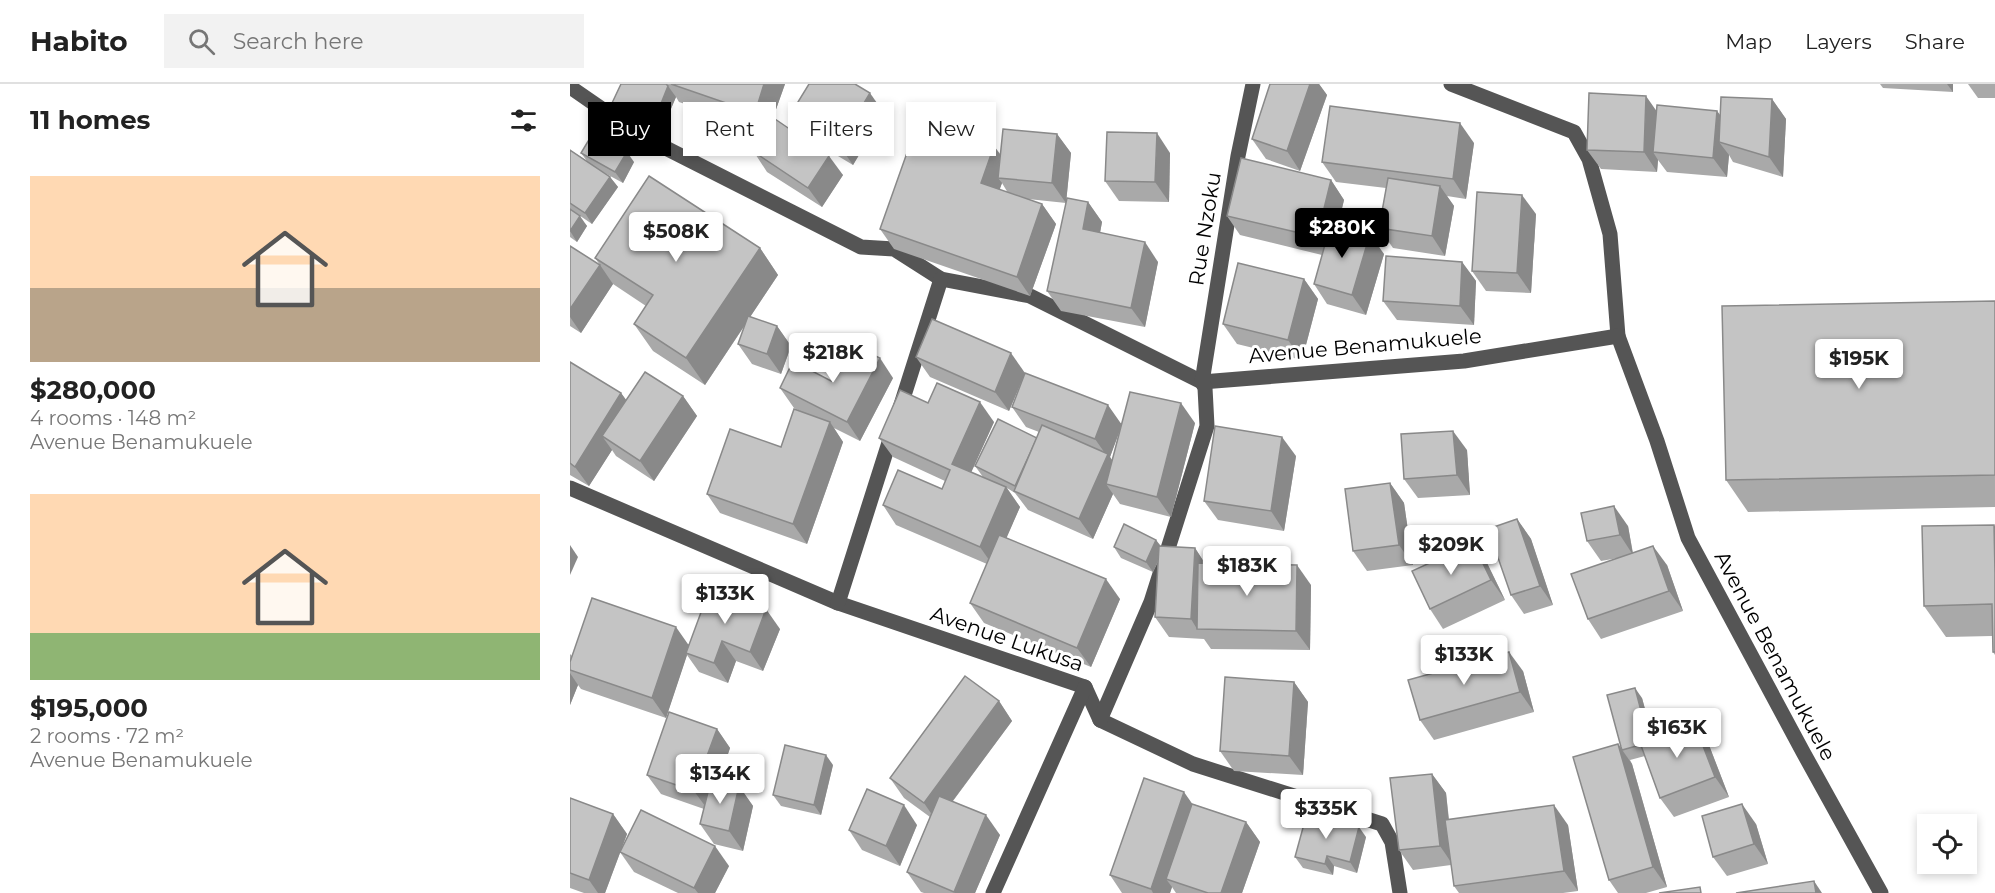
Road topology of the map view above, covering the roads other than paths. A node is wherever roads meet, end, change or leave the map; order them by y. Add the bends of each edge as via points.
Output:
1 (1253, 84) edge
2 (1451, 84) edge
3 (570, 87) edge
4 (941, 279) junction
5 (1618, 336) junction
6 (1202, 382) junction
7 (570, 488) edge
8 (838, 603) junction
9 (1085, 687) junction
10 (1100, 720) junction
11 (993, 893) edge
12 (1400, 893) edge
13 (1881, 893) edge

1 - 6 street, Rue Nzoku
2 - 5 street via 1574,132 1589,159 1610,234
3 - 4 street via 649,139 861,248 894,249
4 - 6 street via 1030,296
4 - 8 street
5 - 6 street, Avenue Benamukuele via 1464,361
5 - 13 street, Avenue Benamukuele via 1688,538
6 - 10 street, Rue Nzoku via 1207,426 1151,602
7 - 8 street, Avenue Lukusa
8 - 9 street, Avenue Lukusa
9 - 10 street, Avenue Lukusa
9 - 11 street
10 - 12 street via 1193,764 1382,824 1392,842

